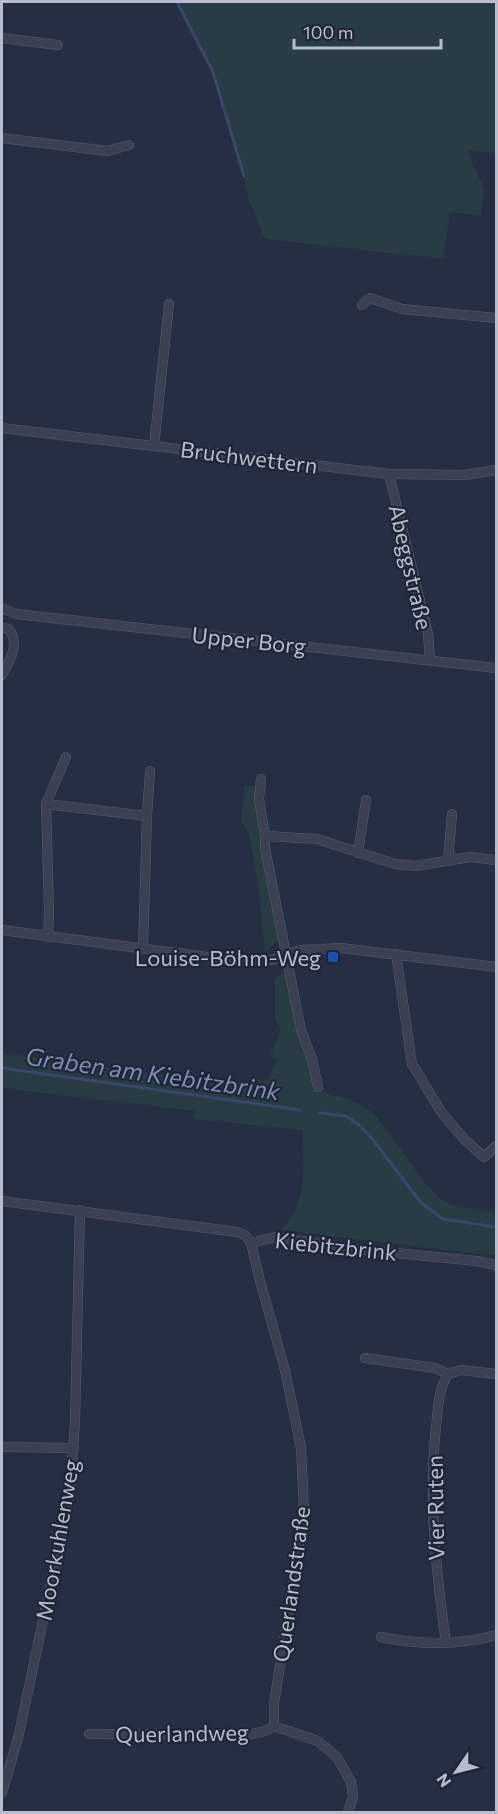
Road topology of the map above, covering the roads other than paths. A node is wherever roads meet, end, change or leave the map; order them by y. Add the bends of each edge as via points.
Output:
1 (2, 38) edge
2 (58, 45) dead end
3 (2, 138) edge
4 (129, 145) dead end
5 (169, 304) dead end
6 (362, 305) dead end
7 (496, 318) edge
8 (2, 428) edge
9 (154, 446) junction
10 (496, 470) edge
11 (389, 474) junction
12 (2, 608) edge
13 (16, 614) junction
14 (5, 629) edge
15 (430, 660) junction
16 (496, 668) edge
17 (2, 675) edge
18 (66, 757) dead end
19 (150, 771) dead end
20 (261, 779) dead end
21 (366, 800) dead end
22 (46, 804) junction
23 (452, 814) dead end
24 (147, 816) junction
25 (265, 836) junction
26 (358, 853) junction
27 (496, 860) edge
28 (448, 861) junction
29 (2, 930) edge
30 (48, 937) junction
31 (143, 949) junction
32 (396, 954) junction
33 (286, 955) junction
34 (496, 967) edge
35 (318, 1087) dead end
36 (496, 1146) edge
37 (2, 1201) edge
38 (80, 1210) junction
39 (251, 1243) junction
40 (496, 1265) edge
41 (365, 1358) dead end
42 (448, 1374) junction
43 (496, 1374) edge
44 (2, 1447) edge
45 (74, 1448) junction
46 (496, 1635) edge
47 (381, 1637) dead end
48 (446, 1643) junction
49 (274, 1726) junction
50 (89, 1734) dead end
51 (2, 1792) edge
52 (348, 1812) edge

1 - 2 street
3 - 4 street via 107,151
5 - 9 street
6 - 7 street via 370,298 402,309
8 - 9 street, Bruchwettern
9 - 11 street, Bruchwettern
10 - 11 street, Bruchwettern via 465,475
11 - 15 street, Abeggstraße via 428,634
12 - 13 street, Upper Borg
13 - 14 street
13 - 15 street, Upper Borg
14 - 17 street via 14,637 15,646
15 - 16 street, Upper Borg
18 - 22 street
19 - 24 street
20 - 25 street via 259,799
21 - 26 street
22 - 24 street
22 - 30 street
23 - 28 street
24 - 31 street
25 - 26 street via 317,839
25 - 33 street
26 - 28 street via 415,866
27 - 28 street via 470,857
29 - 30 street
30 - 31 street
31 - 33 street via 253,961
32 - 33 street via 317,948
32 - 34 street
32 - 36 street via 412,1064 442,1113 465,1140 484,1157
33 - 35 street via 301,1030
37 - 38 street, Kiebitzbrink
38 - 39 street, Kiebitzbrink via 237,1232 245,1234
38 - 45 street, Moorkuhlenweg
39 - 40 street, Kiebitzbrink via 275,1237
39 - 49 street, Querlandstraße via 301,1448 304,1510 274,1704
41 - 42 street via 435,1368
42 - 43 street via 461,1370
42 - 48 street, Vier Ruten via 440,1388 432,1476 433,1540
44 - 45 street
45 - 51 street, Moorkuhlenweg via 70,1492 19,1734
46 - 48 street
47 - 48 street via 413,1643
49 - 50 street, Querlandweg via 248,1736
49 - 52 street via 318,1741 337,1757 351,1782 353,1797

